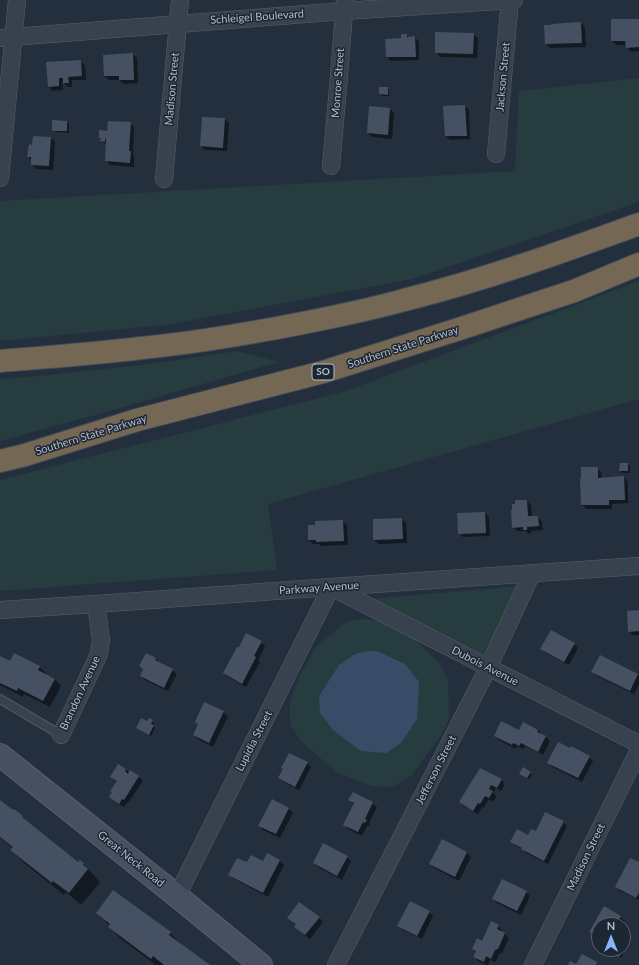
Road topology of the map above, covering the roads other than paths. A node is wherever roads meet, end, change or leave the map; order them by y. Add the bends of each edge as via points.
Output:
1 (17, 0) edge
2 (180, 0) edge
3 (510, 0) edge
4 (514, 0) edge
5 (344, 5) edge
6 (178, 24) junction
7 (7, 37) edge
8 (496, 154) dead end
9 (332, 166) dead end
10 (0, 178) edge
11 (164, 179) dead end
12 (639, 224) edge
13 (639, 264) edge
14 (0, 361) edge
15 (0, 461) edge
16 (639, 566) edge
17 (532, 574) junction
18 (331, 587) junction
19 (96, 604) junction
20 (0, 610) edge
21 (488, 668) junction
22 (0, 699) edge
23 (61, 735) joint
24 (639, 744) edge
25 (639, 750) edge
26 (0, 754) edge
27 (177, 896) junction
28 (261, 965) edge
29 (336, 965) edge
30 (533, 965) edge

1 - 7 street
2 - 6 street, Madison Street
3 - 4 street, Schleigel Boulevard
3 - 5 street, Schleigel Boulevard
3 - 8 street, Jackson Street
5 - 6 street, Schleigel Boulevard
5 - 9 street, Monroe Street
6 - 7 street, Schleigel Boulevard
6 - 11 street, Madison Street
7 - 10 street
12 - 14 highway via 488,276 327,318 173,344
13 - 15 highway, Southern State Parkway / SO via 574,291 323,372 137,420
16 - 17 street, Parkway Avenue
17 - 18 street, Parkway Avenue
17 - 21 street, Jefferson Street
18 - 19 street, Parkway Avenue
18 - 21 street, Dubois Avenue
18 - 27 street, Lupidia Street
19 - 20 street, Parkway Avenue
19 - 23 street, Brandon Avenue via 101,640 99,654
21 - 24 street, Dubois Avenue
21 - 29 street, Jefferson Street
22 - 23 lane
25 - 30 street, Madison Street
26 - 27 main road, Great Neck Road
27 - 28 main road, Great Neck Road

